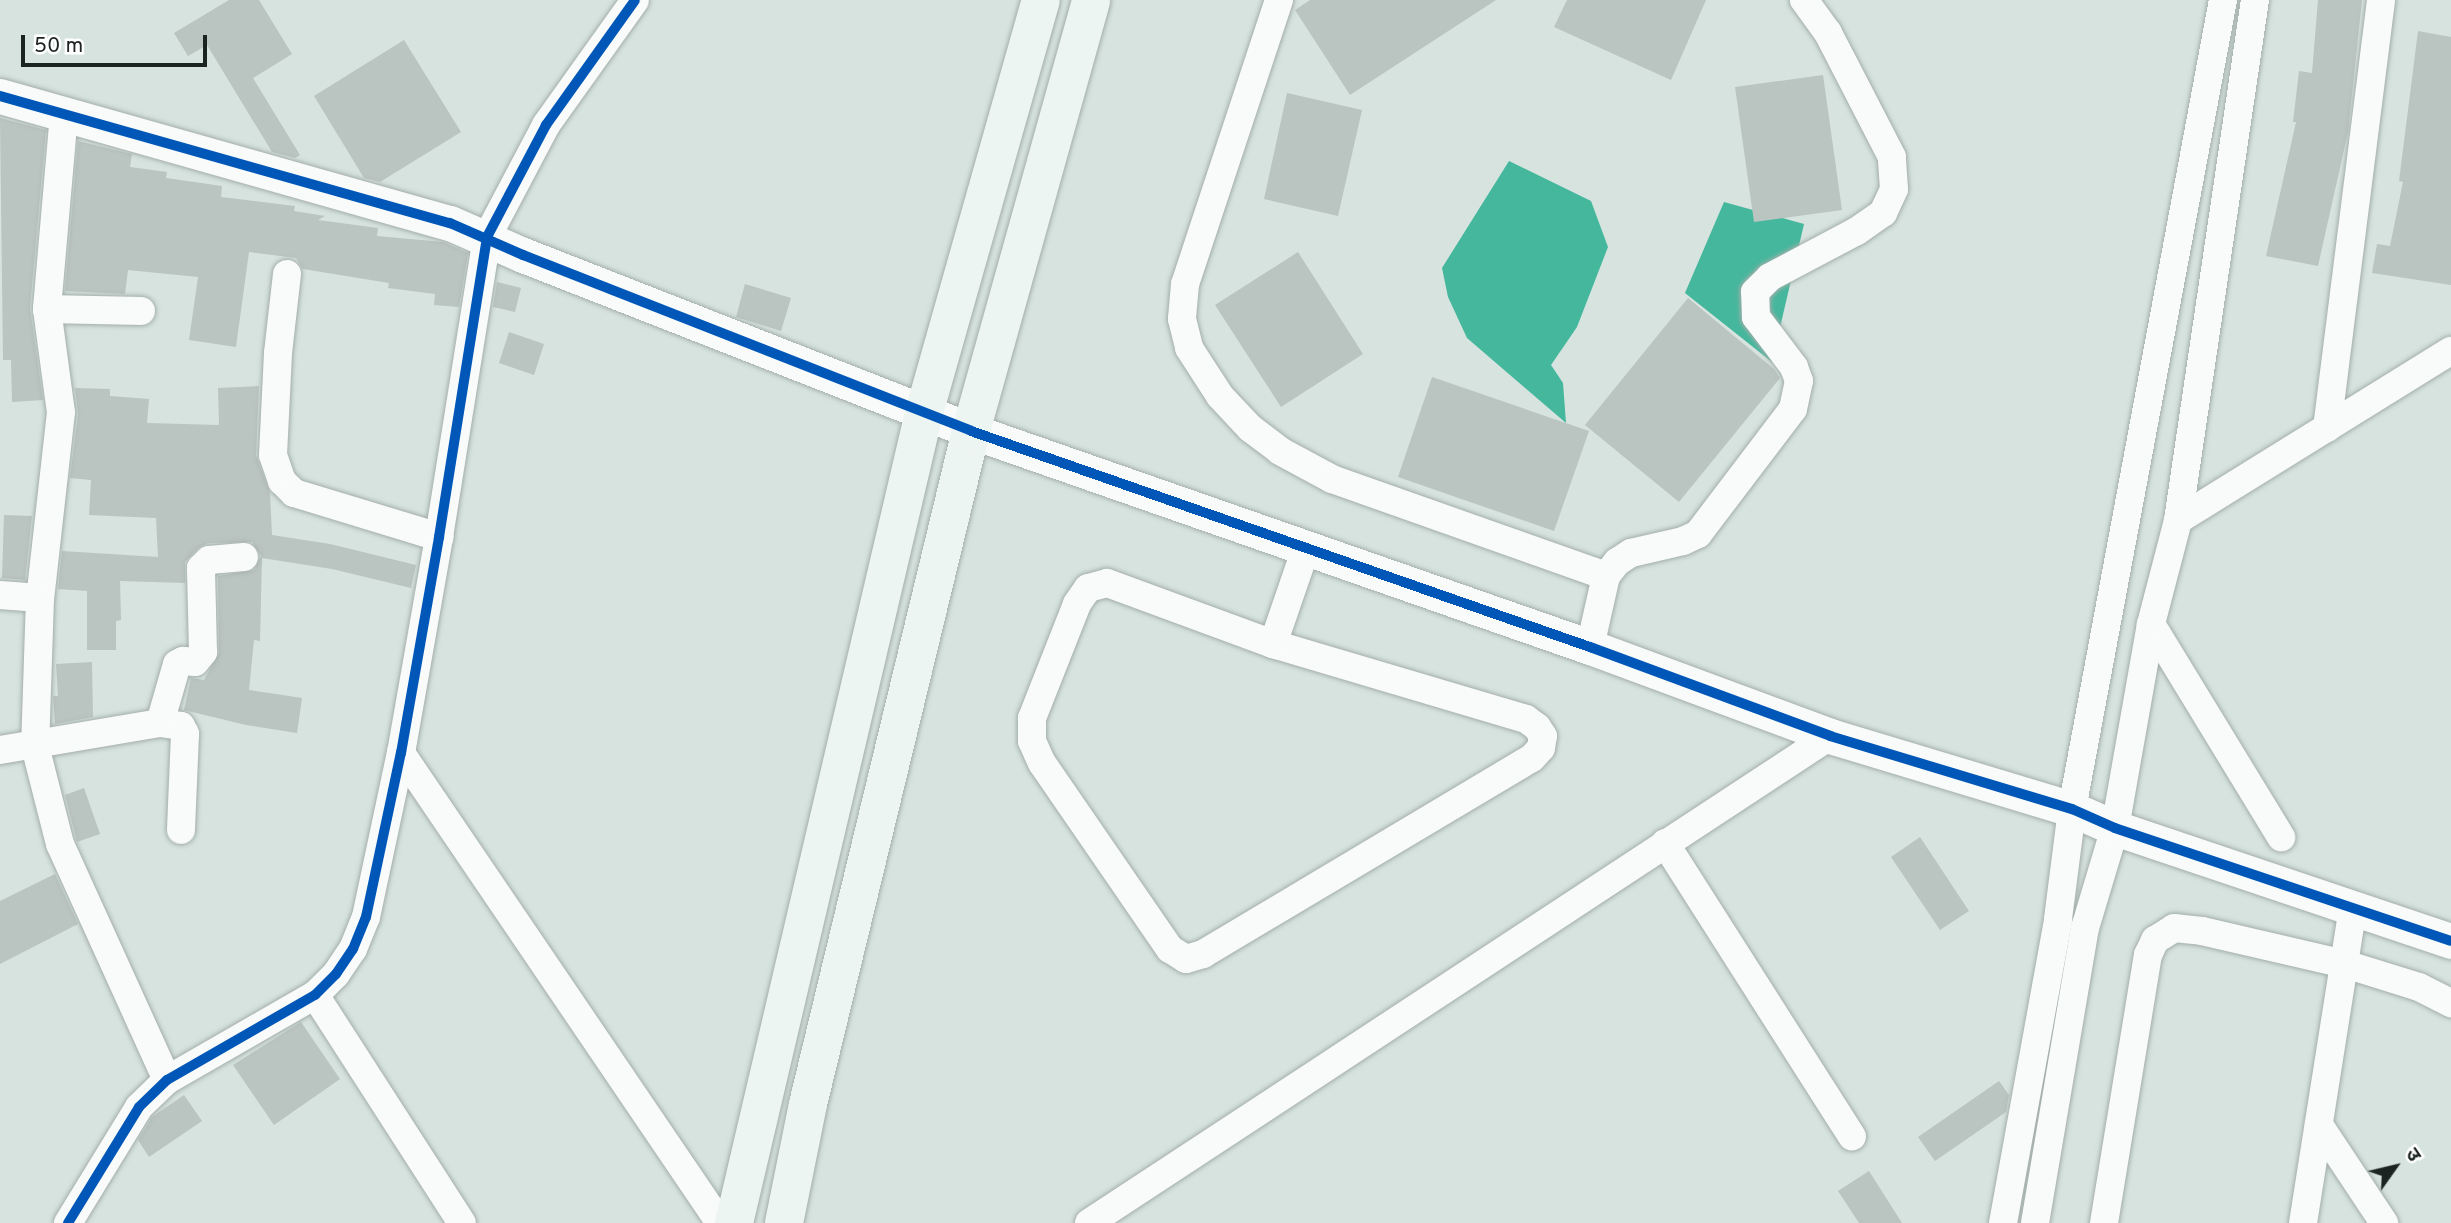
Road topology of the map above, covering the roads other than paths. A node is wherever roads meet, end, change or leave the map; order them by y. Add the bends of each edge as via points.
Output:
1 (635, 0) edge
2 (1041, 0) edge
3 (1091, 0) edge
4 (1279, 0) edge
5 (1804, 0) edge
6 (2223, 0) edge
7 (2255, 0) edge
8 (2381, 0) edge
9 (0, 96) edge
10 (64, 114) junction
11 (487, 237) junction
12 (287, 274) dead end
13 (47, 309) junction
14 (141, 311) dead end
15 (2451, 351) edge
16 (924, 413) junction
17 (2327, 428) junction
18 (971, 431) junction
19 (2178, 520) junction
20 (439, 537) junction
21 (1306, 548) junction
22 (244, 557) dead end
23 (1606, 576) junction
24 (0, 595) edge
25 (40, 598) junction
26 (2151, 624) junction
27 (1273, 644) junction
28 (1590, 647) junction
29 (159, 723) junction
30 (1829, 736) junction
31 (35, 746) junction
32 (0, 750) edge
33 (401, 753) junction
34 (2072, 809) junction
35 (2115, 828) junction
36 (181, 830) dead end
37 (2281, 837) dead end
38 (1665, 843) junction
39 (2353, 908) junction
40 (2451, 941) edge
41 (2345, 964) junction
42 (315, 995) junction
43 (2451, 1003) edge
44 (167, 1080) junction
45 (2319, 1125) junction
46 (1852, 1137) dead end
47 (1119, 1214) edge
48 (68, 1223) edge
49 (462, 1223) edge
50 (720, 1223) edge
51 (734, 1223) edge
52 (784, 1223) edge
53 (1089, 1223) edge
54 (2003, 1223) edge
55 (2035, 1223) edge
56 (2104, 1223) edge
57 (2302, 1223) edge
58 (2384, 1223) edge

1 - 11 street via 546,125
2 - 16 main road
3 - 18 main road
4 - 23 street via 1185,285 1182,320 1189,348 1220,396 1250,428 1332,480
5 - 23 street via 1828,33 1892,157 1894,189 1882,213 1770,277 1755,292 1756,317 1800,381 1793,409 1768,443 1698,534 1632,552
6 - 34 street
7 - 19 street
8 - 17 street
9 - 10 street
10 - 11 street via 438,219
10 - 13 street
11 - 16 street
11 - 20 street
12 - 20 street via 273,455 282,481 294,493
13 - 14 street
13 - 25 street via 61,412
15 - 17 street
16 - 18 street
16 - 51 main road
17 - 19 street
18 - 21 street
18 - 52 main road via 808,1104
19 - 26 street
20 - 33 street
21 - 27 street
21 - 28 street
22 - 29 street via 209,560 201,568 203,652 195,662 177,664
23 - 28 street
24 - 25 street
25 - 31 street
26 - 35 street
26 - 37 street
27 - 27 street via 1526,719 1543,736 1541,748 1532,758 1227,940 1186,959 1170,949 1042,763 1032,741 1032,718 1077,604 1088,588 1107,583
28 - 30 street
29 - 31 street
29 - 36 street via 181,726 185,734
30 - 34 street
30 - 38 street
31 - 32 street
31 - 44 street via 60,844
33 - 42 street via 366,917 347,958
33 - 50 street
34 - 35 street
34 - 54 street via 2058,919
35 - 39 street
35 - 55 street via 2085,928
38 - 46 street
38 - 47 street
39 - 40 street
39 - 41 street
41 - 43 street via 2419,986
41 - 45 street
41 - 56 street via 2202,931 2174,928 2155,940 2148,955
42 - 44 street
42 - 49 street
44 - 48 street via 139,1107
45 - 57 street
45 - 58 street
47 - 53 street

